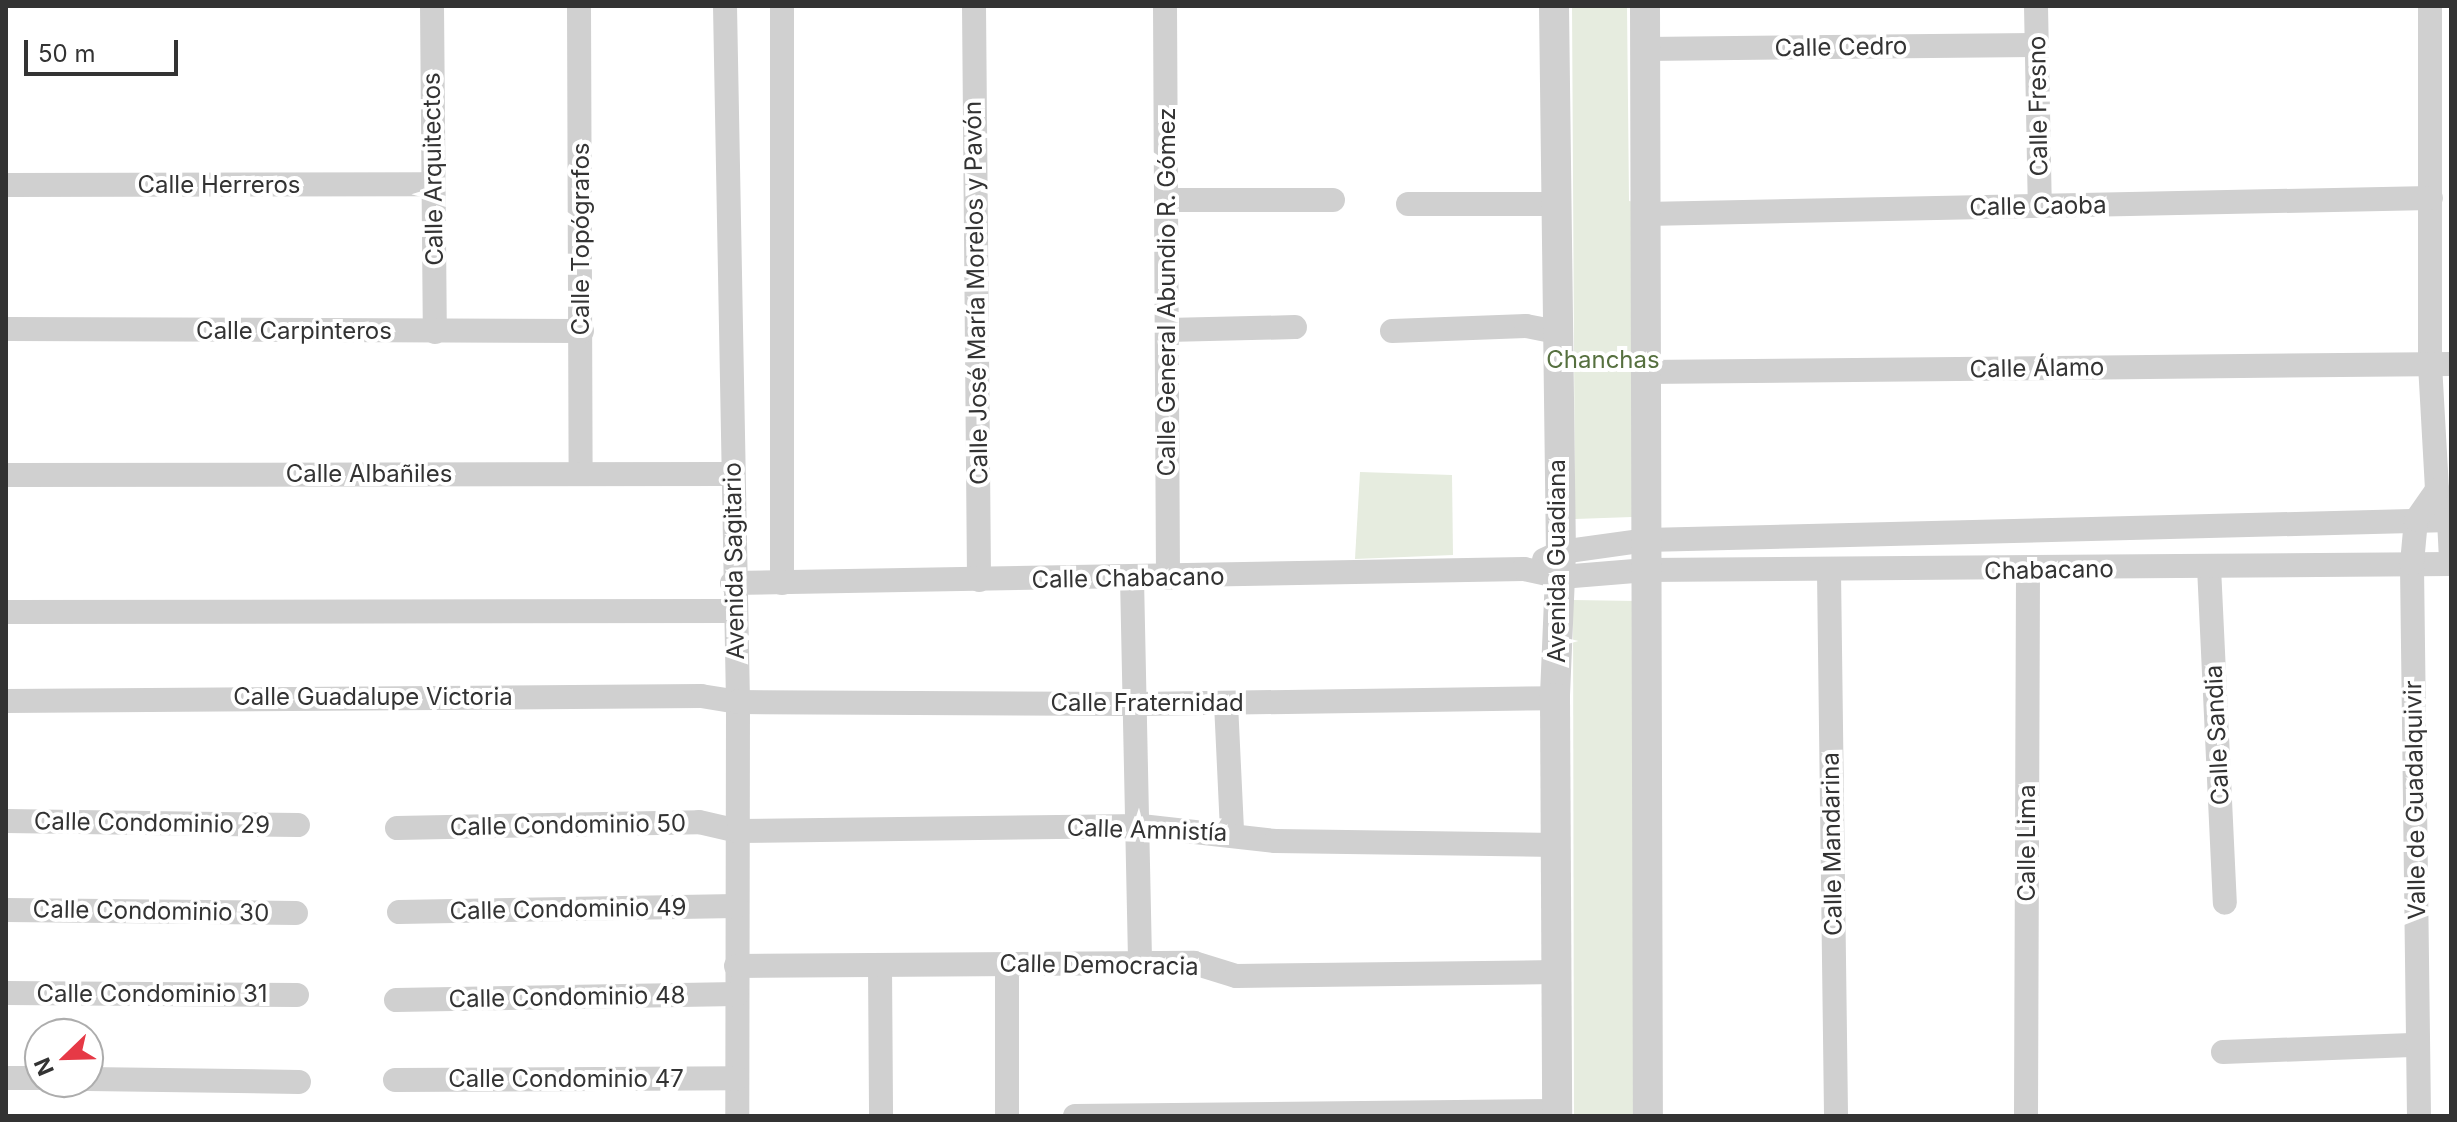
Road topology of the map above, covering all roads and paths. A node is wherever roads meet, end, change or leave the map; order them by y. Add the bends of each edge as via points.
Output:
1 (432, 6) edge
2 (579, 6) edge
3 (725, 6) edge
4 (782, 6) edge
5 (974, 6) edge
6 (1165, 6) edge
7 (1554, 6) edge
8 (1645, 6) edge
9 (2036, 6) edge
10 (2430, 6) edge
11 (2036, 45) junction
12 (1646, 49) junction
13 (2440, 86) edge
14 (432, 184) junction
15 (6, 185) edge
16 (2431, 198) junction
17 (1168, 200) junction
18 (1333, 200) dead end
19 (1408, 204) dead end
20 (1556, 204) junction
21 (2040, 206) junction
22 (1645, 214) junction
23 (2441, 224) edge
24 (1295, 327) dead end
25 (6, 329) edge
26 (1167, 330) junction
27 (582, 331) junction
28 (1392, 331) dead end
29 (435, 332) junction
30 (1557, 332) junction
31 (2440, 364) edge
32 (1645, 372) junction
33 (581, 472) junction
34 (731, 474) junction
35 (6, 475) edge
36 (2437, 490) junction
37 (2416, 520) junction
38 (2450, 520) edge
39 (1646, 540) junction
40 (2451, 562) edge
41 (2412, 563) junction
42 (1561, 564) junction
43 (2209, 567) junction
44 (1647, 570) junction
45 (2028, 570) junction
46 (1829, 572) junction
47 (1132, 578) junction
48 (1168, 578) junction
49 (979, 580) junction
50 (732, 583) junction
51 (782, 583) junction
52 (733, 611) junction
53 (6, 612) edge
54 (1555, 698) junction
55 (6, 701) edge
56 (738, 702) junction
57 (1226, 703) junction
58 (1137, 704) junction
59 (6, 821) edge
60 (298, 825) dead end
61 (1141, 826) junction
62 (397, 828) dead end
63 (738, 831) junction
64 (1232, 832) junction
65 (1555, 845) junction
66 (2225, 903) dead end
67 (736, 906) junction
68 (6, 910) edge
69 (399, 912) dead end
70 (296, 913) dead end
71 (1007, 964) junction
72 (1140, 964) junction
73 (880, 965) junction
74 (736, 966) junction
75 (1556, 972) junction
76 (6, 993) edge
77 (737, 994) junction
78 (297, 995) dead end
79 (396, 1000) dead end
80 (2418, 1045) junction
81 (2223, 1052) dead end
82 (737, 1078) junction
83 (104, 1079) edge
84 (395, 1080) dead end
85 (299, 1082) dead end
86 (1557, 1114) edge
87 (737, 1116) edge
88 (881, 1116) edge
89 (1007, 1116) edge
90 (1075, 1116) edge
91 (1648, 1116) edge
92 (1836, 1116) edge
93 (2026, 1116) edge
94 (2419, 1116) edge

1 - 14 street, Calle Arquitectos
2 - 27 street, Calle Topógrafos
3 - 34 street, Avenida Sagitario
4 - 51 street, Avenida Sagitario
5 - 49 street, Calle José María Morelos y Pavón
6 - 17 street, Calle General Abundio R. Gómez
7 - 20 street, Avenida Guadiana
8 - 12 street
9 - 11 street, Calle Fresno
10 - 13 street
11 - 12 street, Calle Cedro
11 - 21 street, Calle Fresno
12 - 22 street
13 - 16 street
14 - 15 street, Calle Herreros
14 - 29 street, Calle Arquitectos
16 - 21 street, Calle Caoba
16 - 23 street
17 - 18 street
17 - 26 street, Calle General Abundio R. Gómez
19 - 20 street
20 - 30 street, Avenida Guadiana
21 - 22 street, Calle Caoba
22 - 32 street
23 - 31 street
24 - 26 street
25 - 29 street, Calle Carpinteros
26 - 48 street, Calle General Abundio R. Gómez
27 - 29 street, Calle Carpinteros
27 - 33 street, Calle Topógrafos
28 - 30 street via 1526,326
30 - 42 street, Avenida Guadiana
31 - 32 street, Calle Álamo
31 - 36 street
32 - 39 street
33 - 34 street, Calle Albañiles
33 - 35 street, Calle Albañiles
34 - 50 street, Avenida Sagitario
36 - 37 street, Valle de Guadalquivir
36 - 38 street
37 - 38 street, Chabacano
37 - 39 street, Chabacano
37 - 41 street, Valle de Guadalquivir
38 - 40 street
39 - 42 street, Calle Chabacano
39 - 44 street
40 - 41 street, Chabacano
41 - 43 street, Chabacano
41 - 80 street, Valle de Guadalquivir
42 - 44 street, Calle Chabacano
42 - 48 street, Calle Chabacano
42 - 54 street, Avenida Guadiana
43 - 45 street, Chabacano
43 - 66 street, Calle Sandia
44 - 46 street, Chabacano
44 - 91 street
45 - 46 street, Chabacano
45 - 93 street, Calle Lima
46 - 92 street, Calle Mandarina
47 - 48 street, Calle Chabacano
47 - 49 street, Calle Chabacano
47 - 58 street
49 - 51 street, Calle Chabacano
50 - 51 street, Calle Chabacano
50 - 52 street, Avenida Sagitario
52 - 53 street
52 - 56 street, Avenida Sagitario
54 - 57 street, Calle Fraternidad
54 - 65 street, Avenida Guadiana
55 - 56 street, Calle Guadalupe Victoria via 701,696
56 - 58 street, Calle Fraternidad
56 - 63 street, Avenida Sagitario
57 - 58 street, Calle Fraternidad
57 - 64 street
58 - 61 street
59 - 60 street, Calle Condominio 29
61 - 63 street, Calle Amnistía
61 - 64 street, Calle Amnistía
61 - 72 street
62 - 63 street, Calle Condominio 50 via 699,822
63 - 67 street, Avenida Sagitario
64 - 65 street, Calle Amnistía via 1275,841
65 - 75 street, Avenida Guadiana
67 - 69 street, Calle Condominio 49
67 - 74 street, Avenida Sagitario
68 - 70 street, Calle Condominio 30
71 - 72 street, Calle Democracia
71 - 73 street, Calle Democracia
71 - 89 street
72 - 75 street, Calle Democracia via 1194,963 1236,976
73 - 74 street, Calle Democracia
73 - 88 street
74 - 77 street, Avenida Sagitario
75 - 86 street, Avenida Guadiana
76 - 78 street, Calle Condominio 31
77 - 79 street, Calle Condominio 48
77 - 82 street, Avenida Sagitario
80 - 81 street
80 - 94 street, Valle de Guadalquivir
82 - 84 street, Calle Condominio 47
82 - 87 street, Avenida Sagitario
83 - 85 street
86 - 90 street

